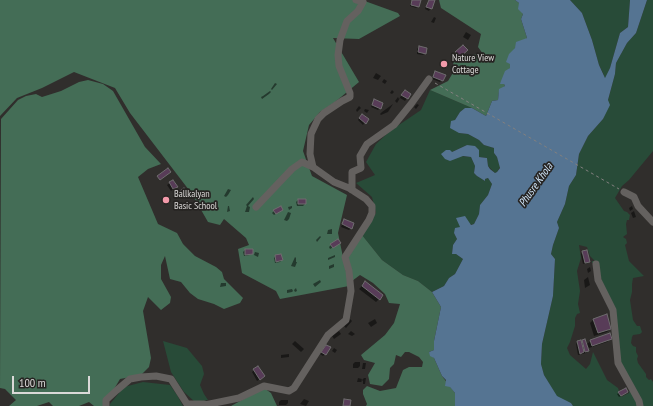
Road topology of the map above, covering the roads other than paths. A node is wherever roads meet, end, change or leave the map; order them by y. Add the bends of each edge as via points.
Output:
1 (356, 0) edge
2 (429, 79) road end
3 (313, 167) junction
4 (352, 190) junction
5 (624, 192) road end
6 (256, 207) dead end
7 (653, 222) edge
8 (596, 264) dead end
9 (203, 405) edge
10 (106, 406) edge
11 (640, 406) edge

1 - 3 street via 363,2 347,21 338,55 339,66 350,97 324,113 315,126 311,134 310,154
2 - 4 street via 394,125 367,144 360,156 361,168 352,172
3 - 4 street via 334,182
3 - 6 street via 302,162 292,169
4 - 9 street via 366,199 372,206 372,212 345,257 351,291 346,320 328,335 294,388 289,391 264,386 239,398
5 - 7 street via 634,197 638,206
8 - 11 street via 598,280 613,310 618,363
9 - 10 street via 187,404 171,379 156,376 130,379 106,400

